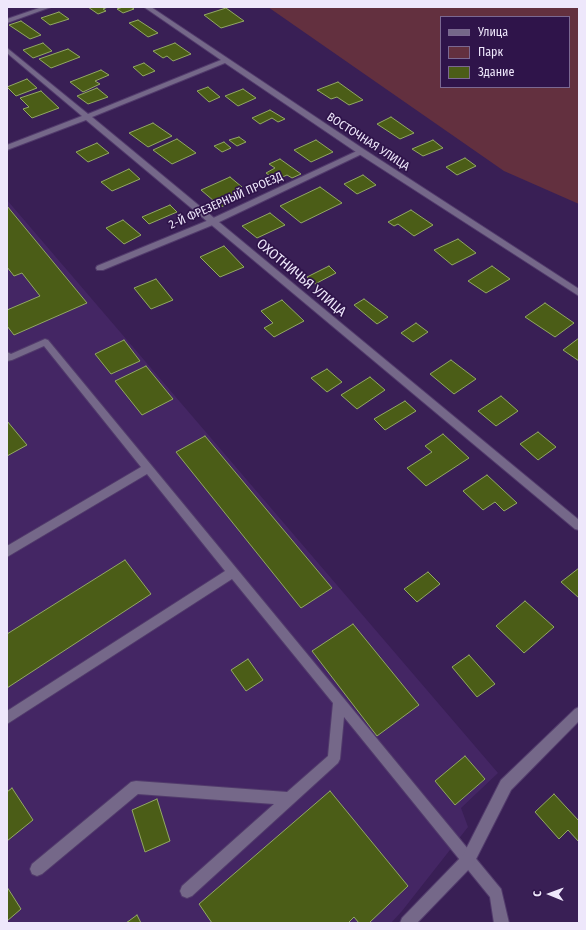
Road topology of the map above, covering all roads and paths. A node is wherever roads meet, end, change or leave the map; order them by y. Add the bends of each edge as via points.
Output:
1 (48, 7) edge
2 (147, 7) edge
3 (7, 21) edge
4 (7, 50) edge
5 (226, 60) junction
6 (89, 116) junction
7 (7, 148) edge
8 (362, 152) junction
9 (212, 222) junction
10 (100, 268) dead end
11 (579, 293) edge
12 (7, 355) edge
13 (148, 468) junction
14 (579, 526) edge
15 (7, 552) edge
16 (233, 572) junction
17 (339, 701) junction
18 (579, 713) edge
19 (7, 718) edge
20 (290, 799) junction
21 (468, 860) junction
22 (37, 869) dead end
23 (187, 891) dead end
24 (406, 923) edge
25 (501, 923) edge

1 - 3 street
2 - 5 street, ВОСТОЧНАЯ УЛИЦА
4 - 6 street, ОХОТНИЧЬЯ УЛИЦА
5 - 6 street
5 - 8 street, ВОСТОЧНАЯ УЛИЦА
6 - 7 street
6 - 9 street, ОХОТНИЧЬЯ УЛИЦА
8 - 9 street, 2-Й ФРЕЗЕРНЫЙ ПРОЕЗД
8 - 11 street, ВОСТОЧНАЯ УЛИЦА
9 - 10 street, 2-Й ФРЕЗЕРНЫЙ ПРОЕЗД
9 - 14 street, ОХОТНИЧЬЯ УЛИЦА
12 - 13 street via 9,358 45,342
13 - 15 street
13 - 16 street
16 - 17 street
16 - 19 street
17 - 20 street via 334,759
17 - 21 street
18 - 21 street via 506,785
20 - 22 street via 136,787
20 - 23 street
21 - 24 street
21 - 25 street via 496,894

